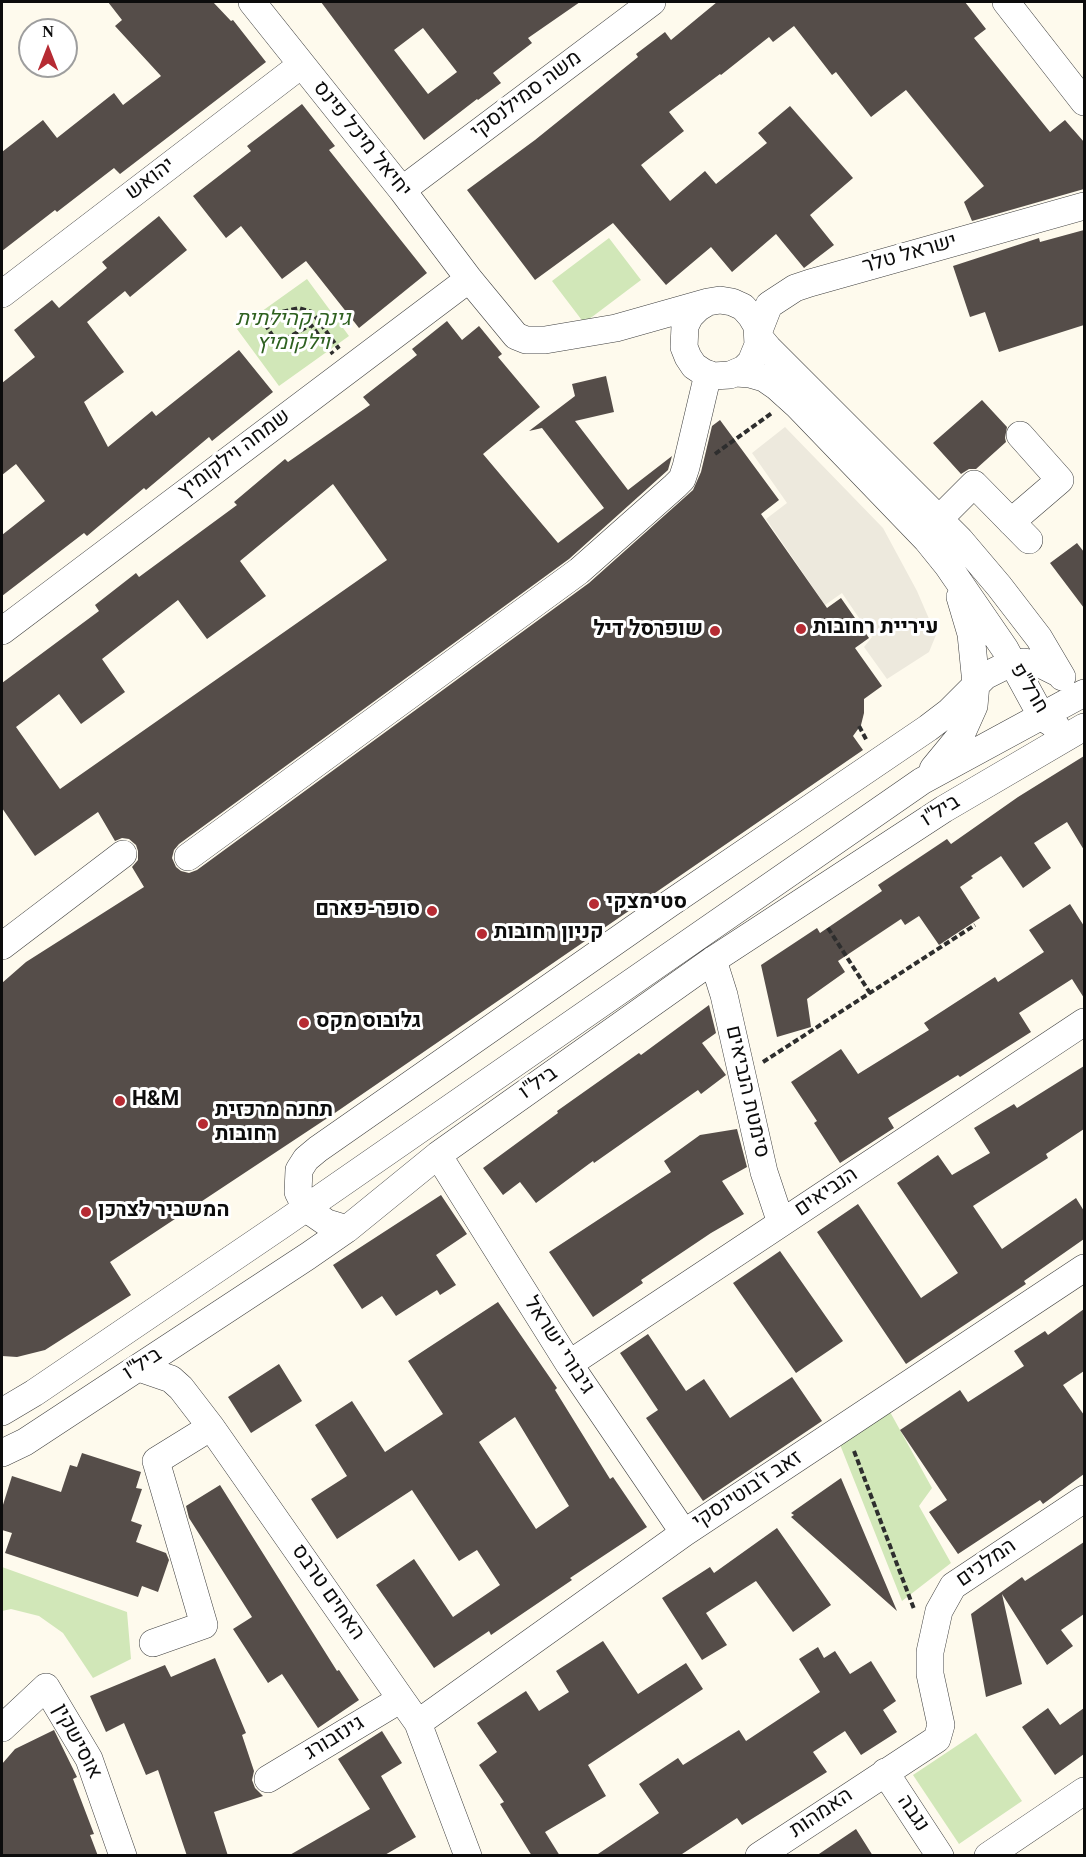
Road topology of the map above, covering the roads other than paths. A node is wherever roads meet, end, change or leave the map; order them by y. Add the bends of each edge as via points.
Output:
1 (252, 2) edge
2 (652, 2) edge
3 (1006, 2) edge
4 (301, 66) junction
5 (1084, 102) edge
6 (402, 190) junction
7 (1084, 206) edge
8 (469, 279) junction
9 (2, 294) edge
10 (708, 302) junction
11 (616, 328) junction
12 (758, 334) junction
13 (688, 357) junction
14 (736, 373) junction
15 (708, 374) junction
16 (1020, 435) dead end
17 (939, 519) junction
18 (948, 566) junction
19 (2, 631) edge
20 (1013, 664) junction
21 (1060, 674) junction
22 (976, 684) junction
23 (1080, 696) edge
24 (1041, 717) junction
25 (1078, 731) edge
26 (922, 781) junction
27 (123, 854) dead end
28 (188, 857) dead end
29 (3, 934) edge
30 (713, 960) junction
31 (1084, 1022) edge
32 (438, 1155) junction
33 (306, 1208) junction
34 (781, 1223) junction
35 (347, 1229) junction
36 (1084, 1268) edge
37 (569, 1365) junction
38 (139, 1368) junction
39 (34, 1393) junction
40 (2, 1397) edge
41 (2, 1412) edge
42 (211, 1426) junction
43 (6, 1452) edge
44 (1084, 1499) edge
45 (684, 1533) junction
46 (153, 1643) dead end
47 (401, 1699) junction
48 (418, 1724) junction
49 (2, 1728) edge
50 (885, 1772) junction
51 (268, 1779) dead end
52 (1084, 1791) edge
53 (123, 1856) edge
54 (468, 1856) edge
55 (759, 1856) edge
56 (940, 1856) edge
57 (988, 1856) edge

1 - 4 street, יחיאל מיכל פינס
2 - 6 street, משה סמילנסקי
3 - 5 street
4 - 6 street, יחיאל מיכל פינס
4 - 9 street, יהואש
6 - 8 street, יחיאל מיכל פינס
7 - 12 street, ישראל טלר via 802,285 769,305
8 - 11 street via 516,336 526,340
8 - 19 street, שמחה וילקומיץ
10 - 11 street
10 - 12 street via 720,300 743,307 752,316
10 - 13 street via 690,316 685,326
11 - 13 street via 666,336
12 - 14 street via 756,354
12 - 17 street, חרל"פ
13 - 15 street
14 - 15 street
14 - 18 street, חרל"פ via 764,378 790,399
15 - 28 street via 681,480 579,571
16 - 17 street via 1060,480 1020,531 974,484
17 - 21 street, חרל"פ via 999,586 1039,638
18 - 20 street, חרל"פ
18 - 22 street via 971,634
20 - 21 street via 1034,662
20 - 22 street via 999,668
20 - 24 street, חרל"פ
21 - 23 street, חרל"פ
22 - 26 street via 971,716 962,735
22 - 33 street via 928,728 659,910 318,1149 299,1170 298,1192
23 - 24 street, ביל"ו
23 - 25 street, חרל"פ
24 - 25 street, חרל"פ
24 - 26 street, ביל"ו
25 - 30 street, ביל"ו via 944,809
26 - 33 street, ביל"ו
27 - 29 street
30 - 32 street, ביל"ו
30 - 34 street, סימטת הנביאים via 764,1172
31 - 34 street, הנביאים
32 - 35 street, ביל"ו
32 - 37 street, גיבורי ישראל
33 - 35 street via 327,1223
33 - 39 street, ביל"ו
34 - 37 street, הנביאים
35 - 38 street, ביל"ו
36 - 45 street, זאב ז'בוטינסקי
37 - 45 street, גיבורי ישראל
38 - 42 street, האחים טרבס via 171,1379
38 - 43 street, ביל"ו
39 - 40 street
39 - 41 street, ביל"ו
42 - 46 street via 156,1461 204,1625
42 - 47 street, האחים טרבס
44 - 50 street, המלכים via 953,1586 939,1611 930,1652 930,1674 941,1725 937,1739
45 - 48 street, זאב ז'בוטינסקי
47 - 48 street, האחים טרבס
47 - 51 street, גינזבורג
48 - 54 street, האחים טרבס
49 - 53 street, אוסישקין via 46,1687 89,1759
50 - 55 street, האמהות
50 - 56 street, נגבה
52 - 57 street

